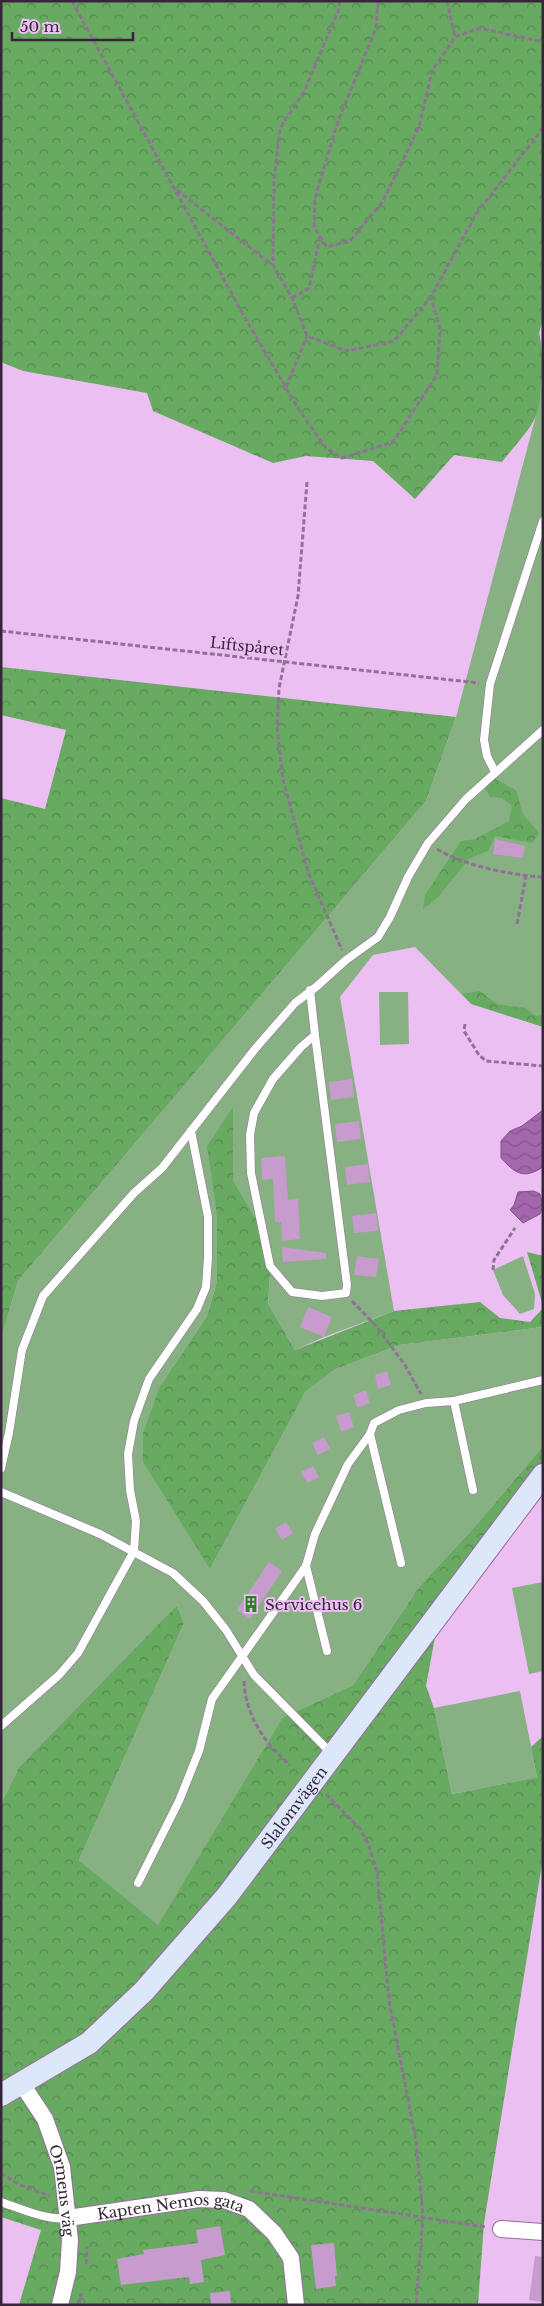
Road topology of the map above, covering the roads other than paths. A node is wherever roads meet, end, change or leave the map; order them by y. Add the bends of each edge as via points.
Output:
1 (543, 521) edge
2 (543, 730) edge
3 (496, 772) junction
4 (310, 990) junction
5 (315, 1035) junction
6 (191, 1131) junction
7 (543, 1380) edge
8 (454, 1401) junction
9 (370, 1434) junction
10 (1, 1468) edge
11 (543, 1475) edge
12 (473, 1490) dead end
13 (1, 1492) edge
14 (134, 1551) junction
15 (401, 1563) dead end
16 (306, 1566) junction
17 (327, 1651) dead end
18 (243, 1655) junction
19 (1, 1726) edge
20 (332, 1755) junction
21 (138, 1883) dead end
22 (22, 2084) junction
23 (1, 2095) edge
24 (1, 2202) edge
25 (68, 2218) junction
26 (501, 2229) road end
27 (543, 2232) edge
28 (60, 2305) edge
29 (296, 2305) edge

1 - 3 lane via 490,684 484,740 487,756
2 - 3 lane
3 - 4 lane via 428,843 378,937
4 - 5 lane
4 - 6 lane via 280,1019
5 - 5 lane via 301,1046 273,1079 254,1113 250,1135 251,1173 270,1266 292,1292 322,1296 346,1293 346,1276
6 - 10 lane via 162,1168 134,1193 43,1296 22,1350
6 - 14 lane via 208,1217 206,1287 196,1309 149,1379 134,1421 128,1454 136,1522
7 - 8 lane
8 - 9 lane via 426,1403 399,1410 374,1423
8 - 12 lane
9 - 15 lane
9 - 16 lane via 348,1464 315,1534
11 - 20 street, Slalomvägen
13 - 14 lane
14 - 18 lane via 173,1572 197,1595
14 - 19 lane via 78,1653 60,1675
16 - 17 lane
16 - 18 lane
18 - 20 lane via 254,1674
18 - 21 lane via 212,1699 199,1751 179,1801
20 - 22 street, Slalomvägen via 227,1896 144,1991 89,2043
22 - 23 street, Slalomvägen
22 - 25 street, Ormens väg via 45,2119 62,2167
24 - 25 lane via 48,2217
25 - 28 street, Ormens väg via 68,2272
25 - 29 street, Kapten Nemos gata via 199,2199 224,2200 250,2209 274,2233 291,2258
26 - 27 street

